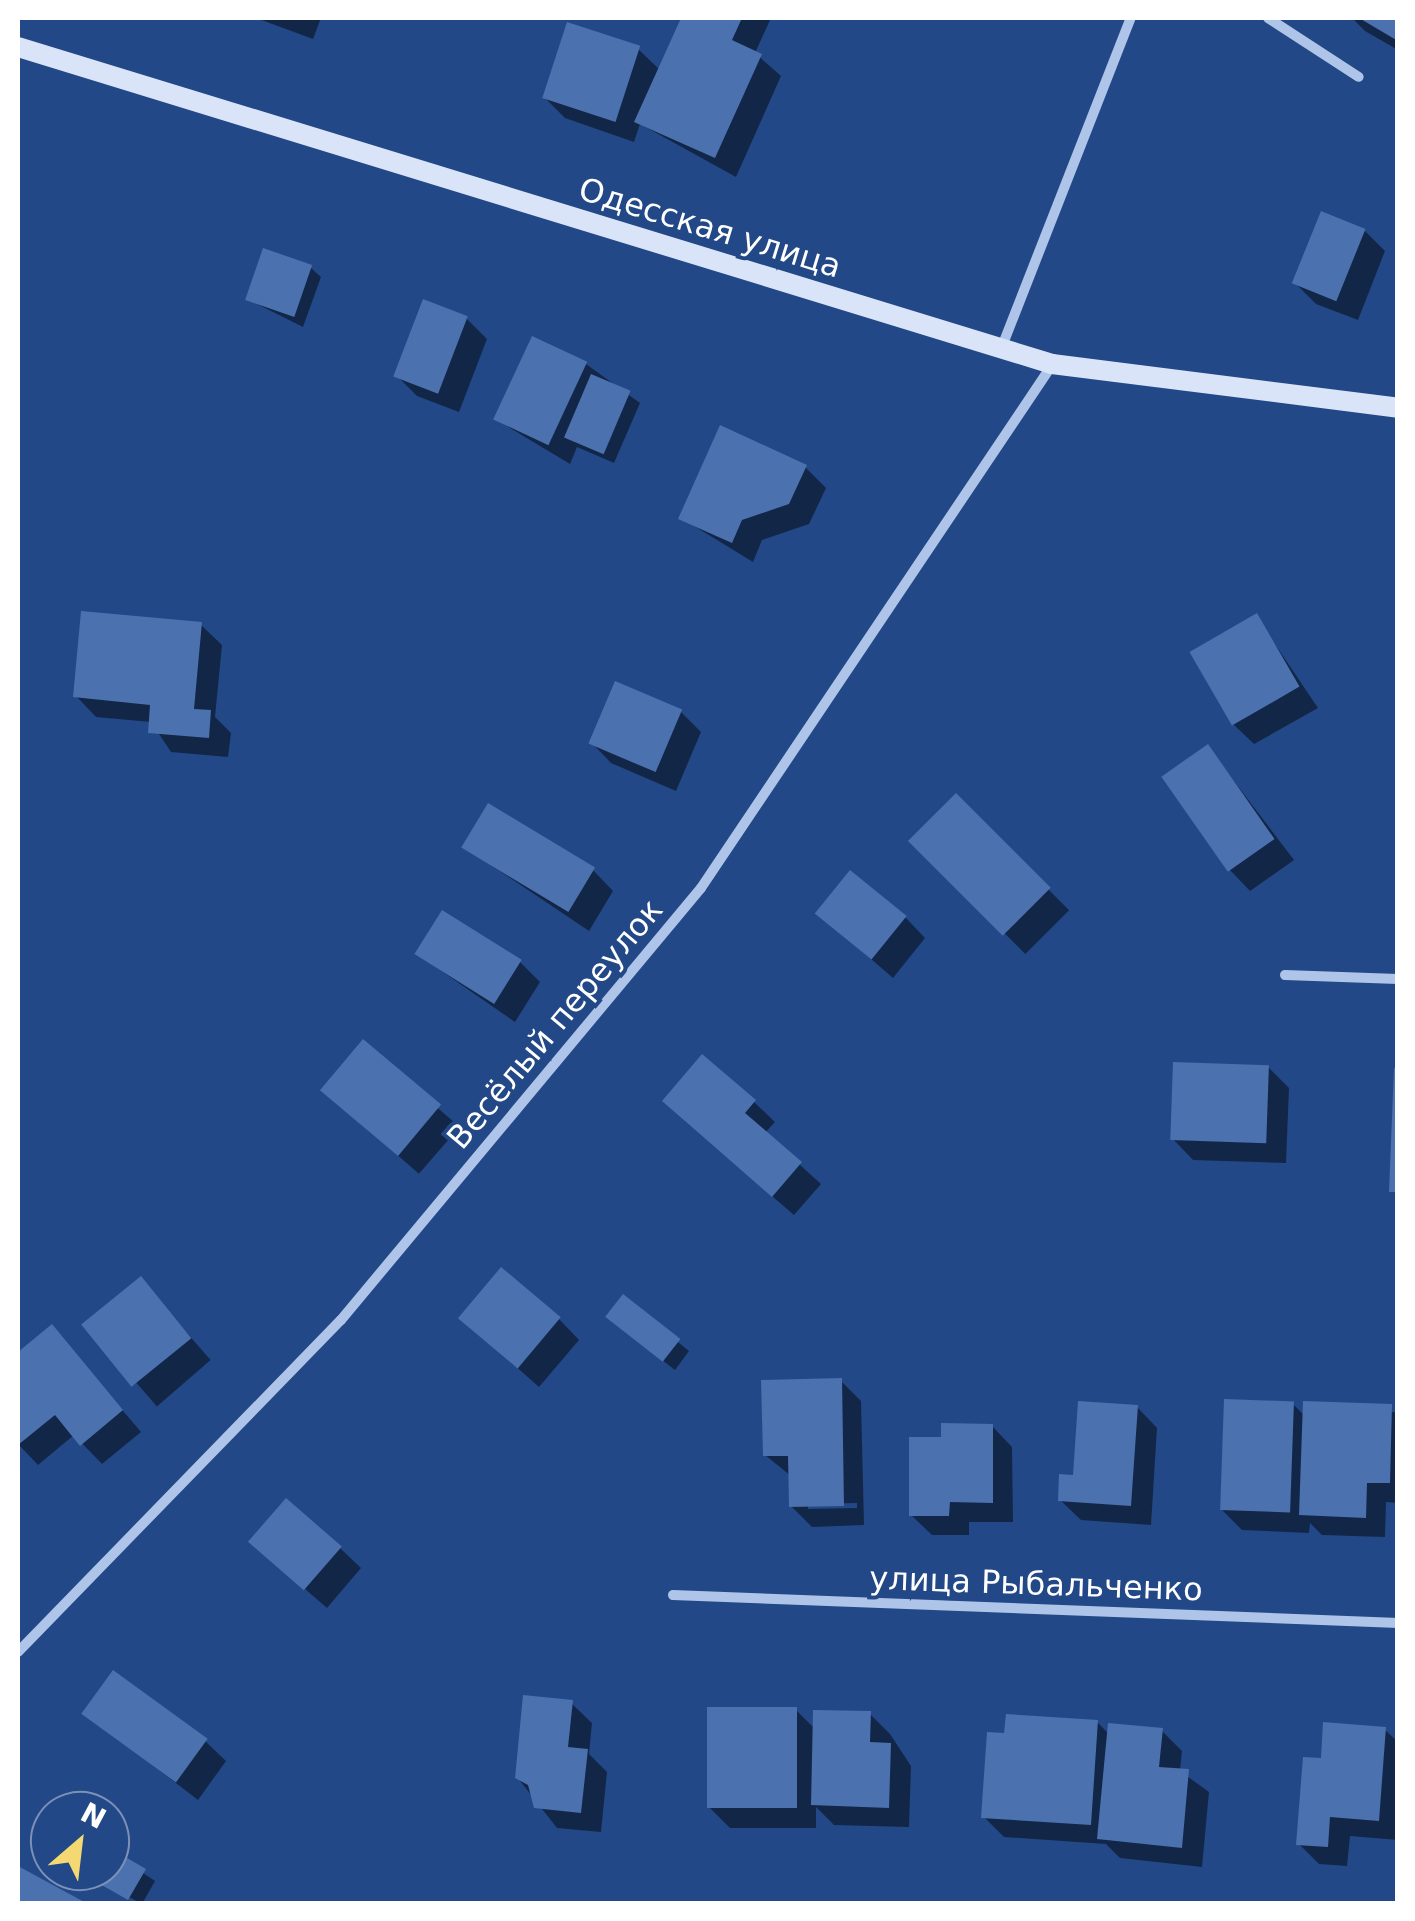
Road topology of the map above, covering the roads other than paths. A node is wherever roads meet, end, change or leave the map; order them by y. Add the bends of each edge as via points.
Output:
1 (1131, 18) edge
2 (1268, 18) edge
3 (18, 47) edge
4 (1360, 77) dead end
5 (1001, 349) junction
6 (1052, 364) junction
7 (1398, 408) edge
8 (1285, 975) dead end
9 (1398, 980) edge
10 (673, 1594) dead end
11 (1398, 1622) edge
12 (18, 1652) edge

1 - 5 street
2 - 4 street
3 - 5 main road, Одесская улица
5 - 6 main road, Одесская улица
6 - 7 main road, Одесская улица
6 - 12 street, Весёлый переулок via 702,888 341,1320
8 - 9 street
10 - 11 street, улица Рыбальченко

